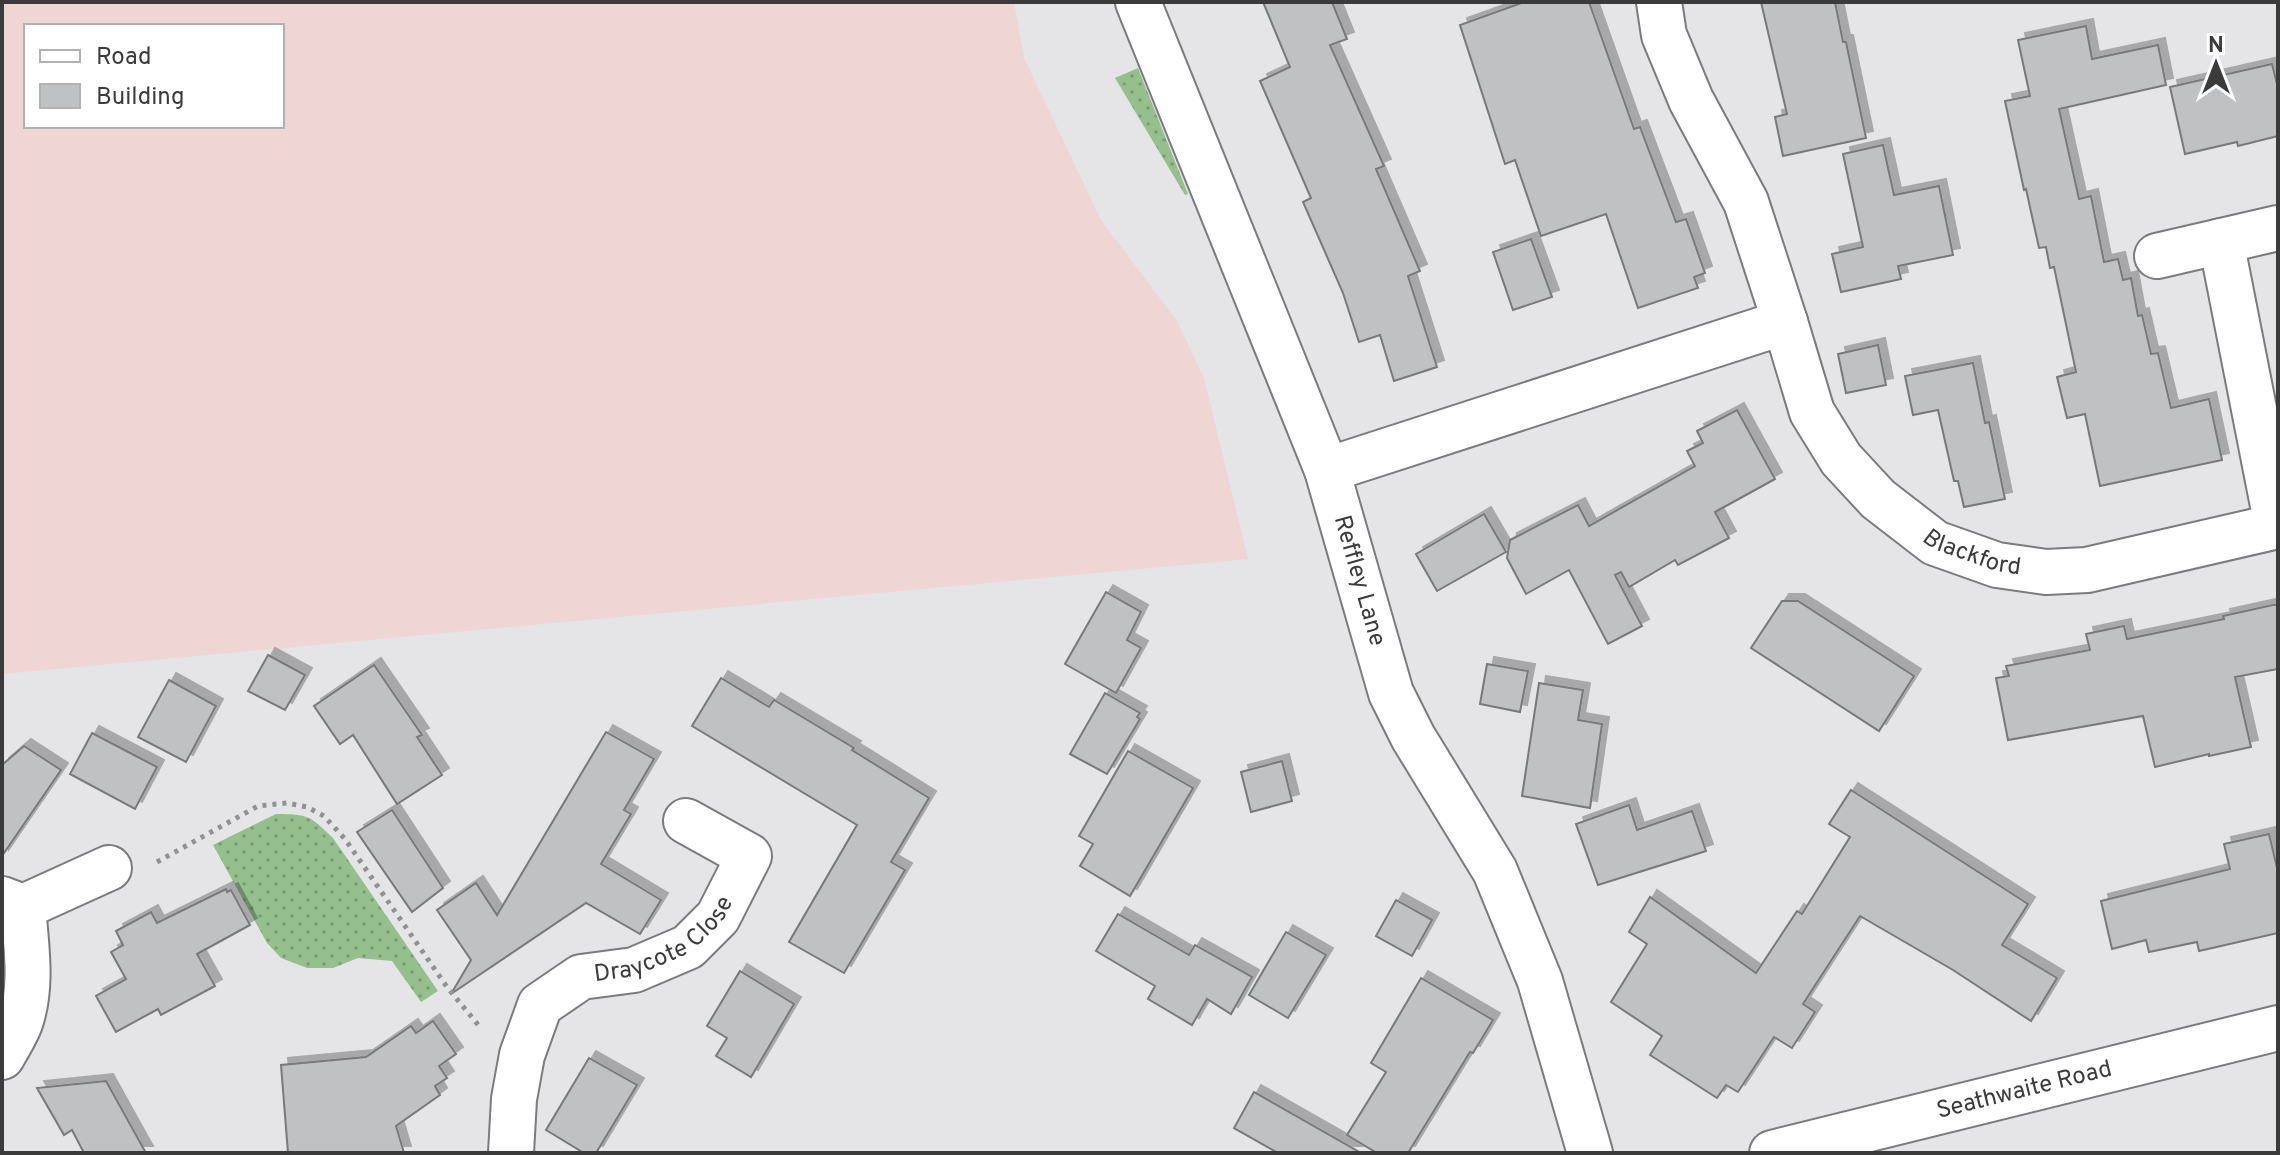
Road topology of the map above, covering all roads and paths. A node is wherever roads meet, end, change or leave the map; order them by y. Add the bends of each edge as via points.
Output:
1 (1138, 2) edge
2 (1659, 2) edge
3 (2278, 228) edge
4 (2221, 241) junction
5 (2157, 256) dead end
6 (1785, 322) junction
7 (1327, 470) junction
8 (2278, 526) edge
9 (686, 821) dead end
10 (109, 868) joint
11 (12, 903) edge
12 (2278, 1028) edge
13 (522, 1055) junction
14 (2, 1057) edge
15 (1886, 1139) edge
16 (511, 1153) edge
17 (1590, 1153) edge
18 (1772, 1153) edge

1 - 7 street, Reffley Lane
2 - 6 street, Blackford via 1664,35 1691,100 1746,202
3 - 4 street
4 - 5 street
4 - 8 street, Blackford
6 - 7 street
6 - 8 street, Blackford via 1812,412 1841,459 1878,499 1935,543 1997,565 2046,572 2087,570
7 - 17 street, Reffley Lane via 1391,693 1495,871 1540,981
9 - 13 street, Draycote Close via 749,856 718,917 688,947 634,970 581,977 540,1005
10 - 11 street
10 - 13 path via 129,877 258,806 307,807 324,816 345,839 490,1040
11 - 14 street via 27,952 27,990 20,1023
12 - 15 street, Seathwaite Road
13 - 16 street, Draycote Close
15 - 18 street, Seathwaite Road

